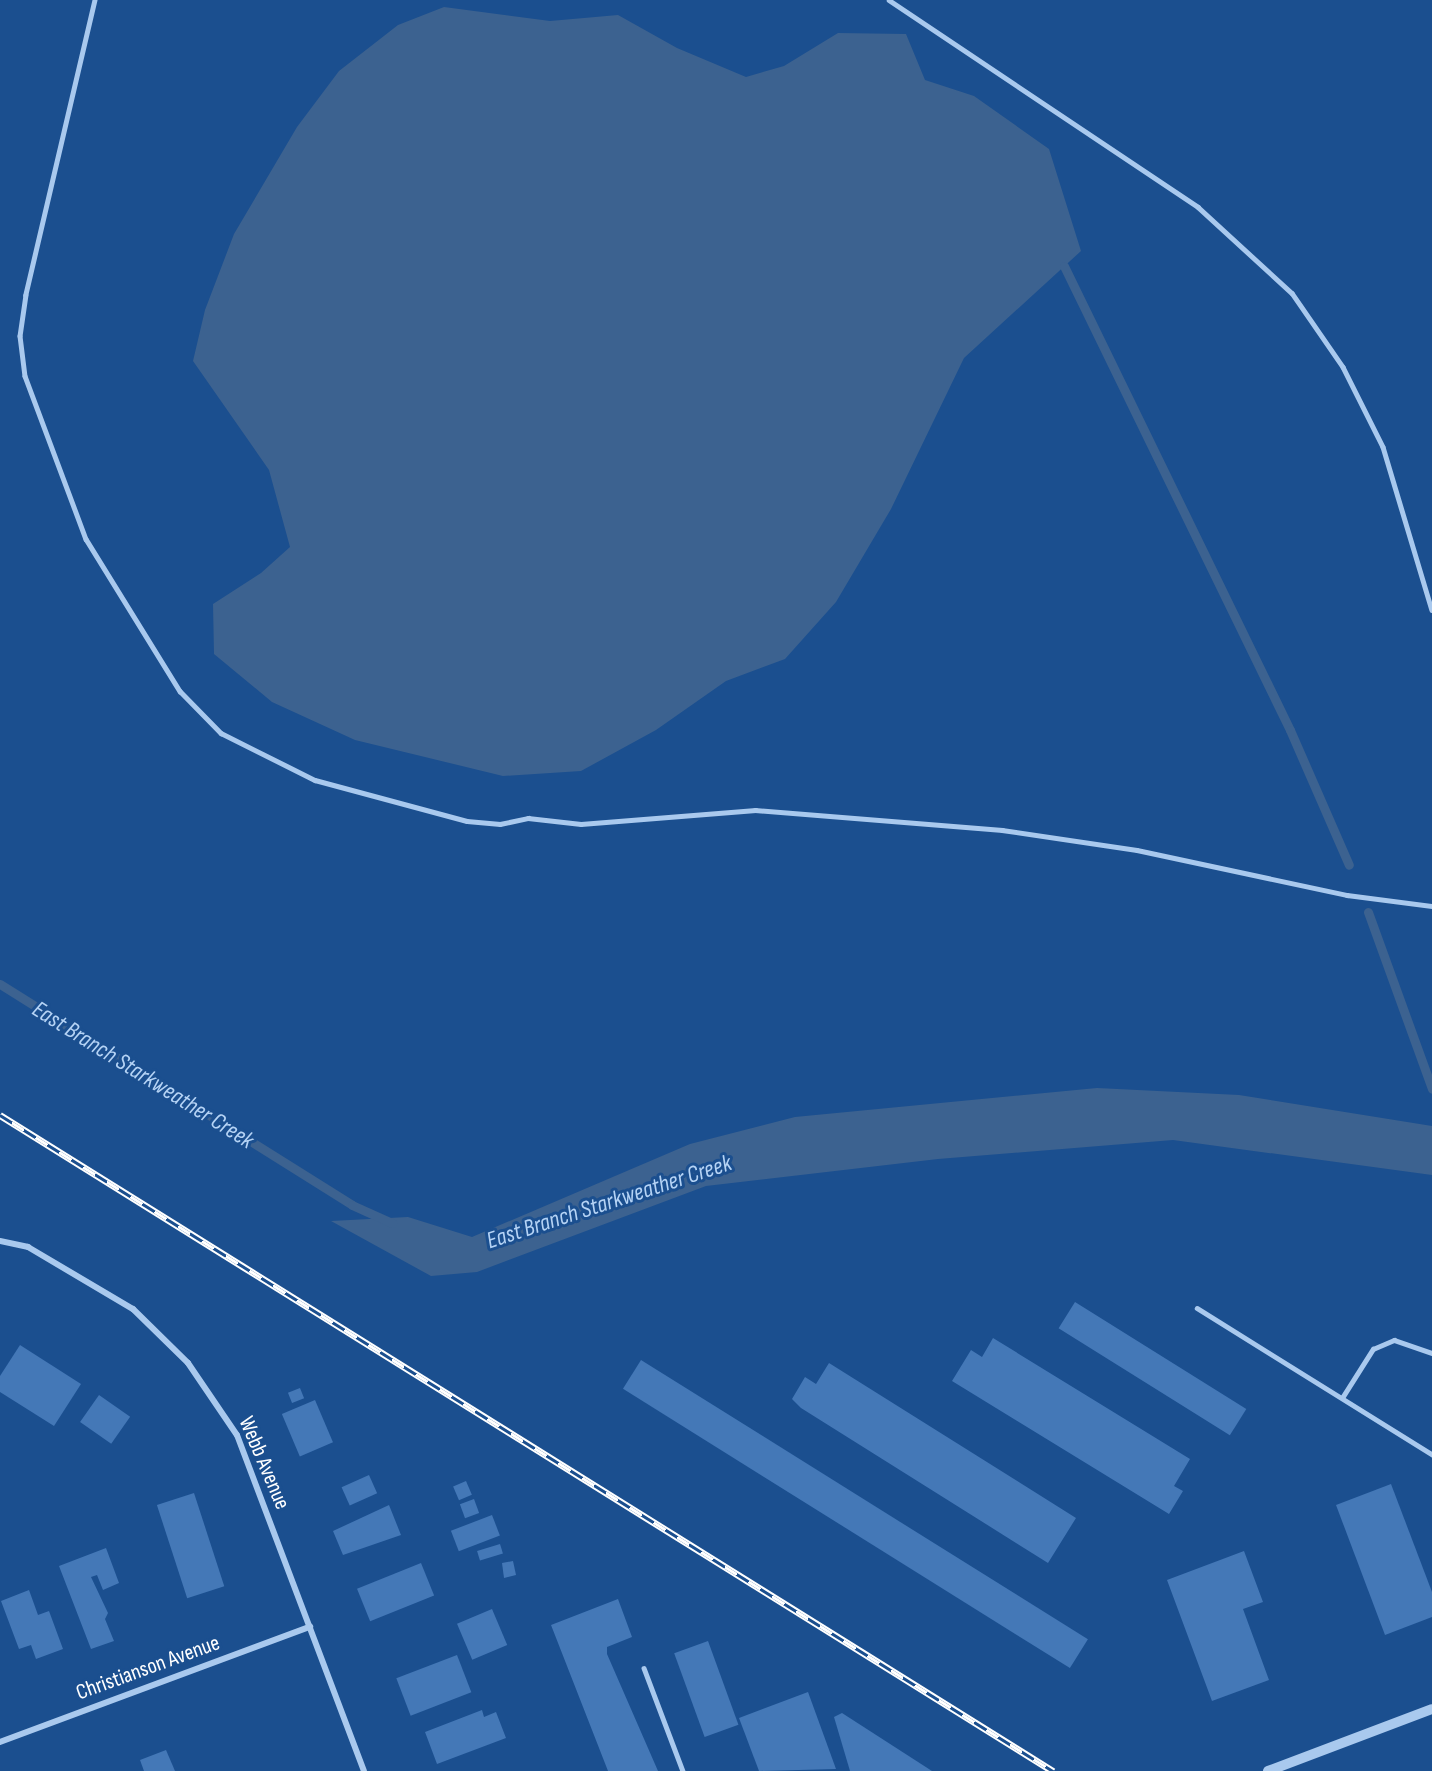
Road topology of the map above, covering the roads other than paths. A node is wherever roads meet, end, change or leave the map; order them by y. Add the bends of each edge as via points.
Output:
1 (95, 0) edge
2 (889, 0) edge
3 (1432, 610) edge
4 (1432, 906) edge
5 (0, 1241) edge
6 (1197, 1308) dead end
7 (1432, 1353) edge
8 (1342, 1398) junction
9 (1432, 1454) edge
10 (310, 1627) junction
11 (644, 1668) dead end
12 (1432, 1709) edge
13 (0, 1742) edge
14 (364, 1771) edge
15 (683, 1771) edge
16 (1268, 1771) edge

1 - 4 lane via 26,295 20,336 25,376 86,539 180,691 221,733 315,780 467,821 500,824 528,818 580,824 755,810 1002,830 1137,850 1347,895
2 - 3 lane via 1198,207 1292,293 1343,367 1383,447
5 - 10 street, Webb Avenue via 28,1247 133,1309 188,1364 237,1435
6 - 8 lane
7 - 8 lane via 1394,1340 1373,1349
8 - 9 lane
10 - 13 street, Christianson Avenue
10 - 14 street, Webb Avenue
11 - 15 lane
12 - 16 street

